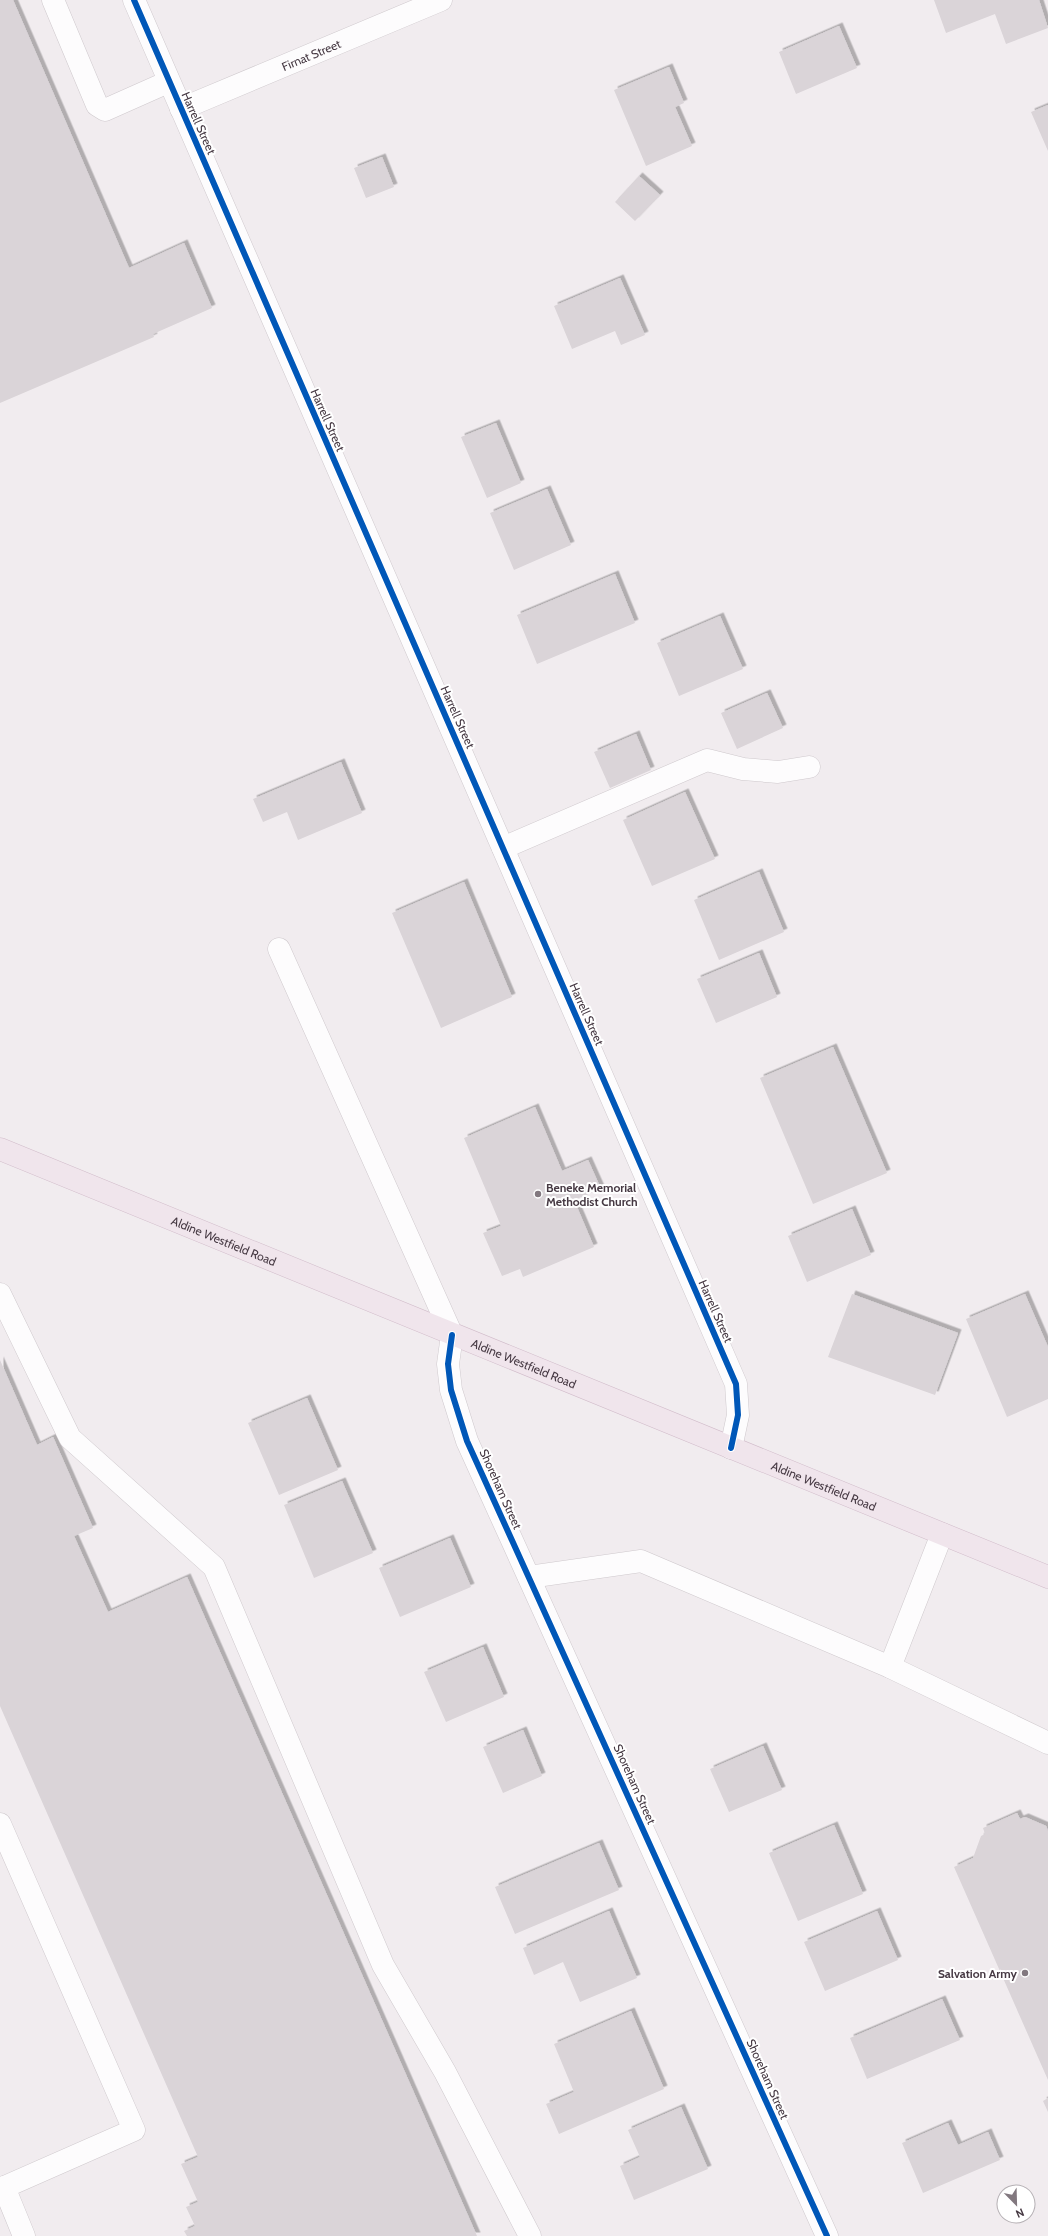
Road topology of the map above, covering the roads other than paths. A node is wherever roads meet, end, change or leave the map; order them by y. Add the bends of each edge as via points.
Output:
1 (53, 0) edge
2 (134, 0) edge
3 (441, 0) edge
4 (168, 82) junction
5 (181, 109) junction
6 (809, 767) dead end
7 (503, 848) junction
8 (279, 949) dead end
9 (0, 1149) edge
10 (0, 1294) edge
11 (452, 1335) junction
12 (731, 1448) junction
13 (942, 1534) junction
14 (529, 1577) junction
15 (1048, 1577) edge
16 (890, 1667) junction
17 (1048, 1743) edge
18 (0, 1824) edge
19 (2, 2188) edge
20 (24, 2236) edge
21 (530, 2236) edge
22 (827, 2236) edge

1 - 4 street via 97,105 105,110
2 - 4 street, Harrell Street
3 - 5 street, Firnat Street
4 - 5 street, Harrell Street
5 - 7 street, Harrell Street
6 - 7 street via 771,771 743,769 706,760
7 - 12 street, Harrell Street via 736,1384 738,1415
8 - 11 street
9 - 11 main road, Aldine Westfield Road
10 - 21 street via 70,1438 214,1567 383,1965 446,2072
11 - 12 main road, Aldine Westfield Road
11 - 14 street, Shoreham Street via 448,1364 451,1390 467,1441
12 - 13 main road, Aldine Westfield Road
13 - 15 main road, Aldine Westfield Road
13 - 16 street
14 - 16 street via 641,1561
14 - 22 street, Shoreham Street
16 - 17 street
18 - 19 street via 134,2130
19 - 20 street

